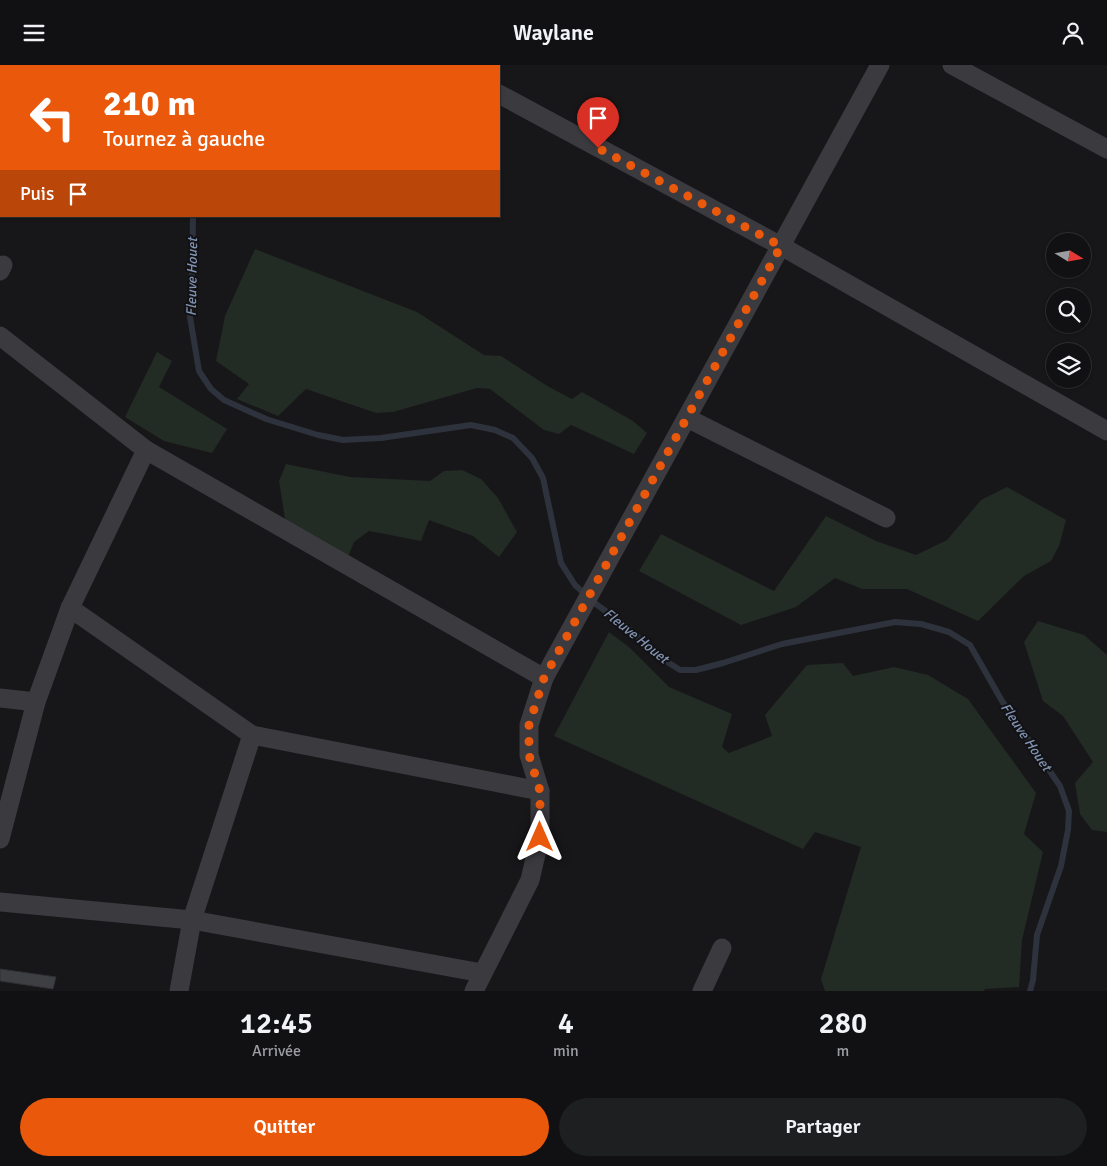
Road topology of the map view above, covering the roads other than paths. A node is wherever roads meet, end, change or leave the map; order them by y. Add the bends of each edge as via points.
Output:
1 (880, 65) edge
2 (952, 65) edge
3 (500, 95) edge
4 (1107, 149) edge
5 (781, 246) junction
6 (0, 336) edge
7 (687, 418) junction
8 (1107, 431) edge
9 (146, 450) junction
10 (886, 518) dead end
11 (70, 608) junction
12 (544, 678) junction
13 (0, 698) edge
14 (36, 702) junction
15 (252, 735) junction
16 (540, 791) junction
17 (0, 839) edge
18 (0, 902) edge
19 (192, 920) junction
20 (722, 948) dead end
21 (482, 973) junction
22 (179, 991) edge
23 (474, 991) edge
24 (702, 991) edge

1 - 5 street
2 - 4 street
3 - 5 street
5 - 7 street
5 - 8 street
6 - 9 street
7 - 10 street
7 - 12 street
9 - 11 street
9 - 12 street
11 - 14 street
11 - 15 street
12 - 16 street via 529,725 529,755
13 - 14 street
14 - 17 street
15 - 16 street
15 - 19 street
16 - 21 street via 540,837 530,880
18 - 19 street
19 - 21 street
19 - 22 street
20 - 24 street
21 - 23 street

